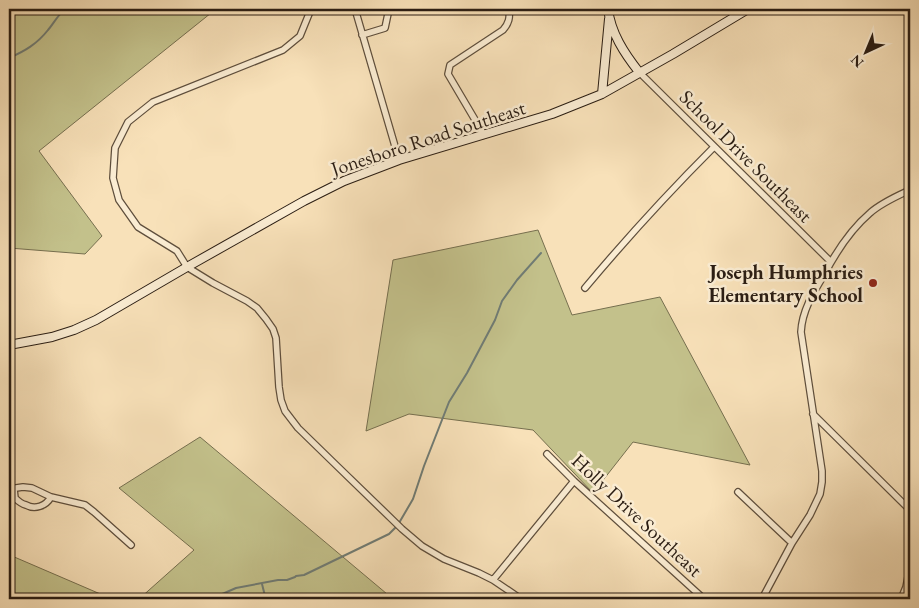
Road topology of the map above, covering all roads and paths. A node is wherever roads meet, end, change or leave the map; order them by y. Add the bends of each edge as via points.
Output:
1 (311, 9) edge
2 (355, 9) edge
3 (389, 9) edge
4 (509, 9) edge
5 (608, 9) edge
6 (748, 9) edge
7 (609, 18) junction
8 (362, 35) junction
9 (639, 72) junction
10 (602, 94) junction
11 (484, 135) junction
12 (714, 147) junction
13 (399, 160) junction
14 (910, 190) edge
15 (831, 262) junction
16 (187, 267) junction
17 (584, 288) dead end
18 (9, 345) edge
19 (813, 414) junction
20 (547, 454) dead end
21 (574, 481) junction
22 (11, 489) edge
23 (738, 492) dead end
24 (51, 497) junction
25 (910, 510) edge
26 (792, 543) junction
27 (131, 545) dead end
28 (910, 567) edge
29 (493, 580) junction
30 (521, 599) edge
31 (704, 599) edge
32 (762, 599) edge
33 (901, 599) edge

1 - 16 street via 300,36 283,50 153,102 128,122 115,148 113,178 119,200 138,227 177,251
2 - 8 street
3 - 8 street via 385,28
4 - 11 street via 510,18 503,30 450,66 448,74
5 - 7 main road
6 - 9 main road, Jonesboro Road Southeast
7 - 9 main road via 622,48
7 - 10 main road
8 - 13 street
9 - 10 main road, Jonesboro Road Southeast
9 - 12 street, School Drive Southeast
10 - 11 main road, Jonesboro Road Southeast
11 - 13 main road, Jonesboro Road Southeast
12 - 15 street, School Drive Southeast
12 - 17 street
13 - 16 main road, Jonesboro Road Southeast via 344,180
14 - 15 street via 885,202 860,221
15 - 19 street via 809,300 801,325
16 - 18 main road, Jonesboro Road Southeast via 74,330
16 - 29 street via 247,300 266,318 276,338 281,400 298,428 422,546
19 - 25 street
19 - 26 street via 822,482 810,515
20 - 21 street, Holly Drive Southeast
21 - 29 street
21 - 31 street, Holly Drive Southeast
22 - 24 street via 32,488
22 - 24 street via 15,498 27,506 40,506
23 - 26 street
24 - 27 street via 85,505
26 - 32 street
28 - 33 street
29 - 30 street

